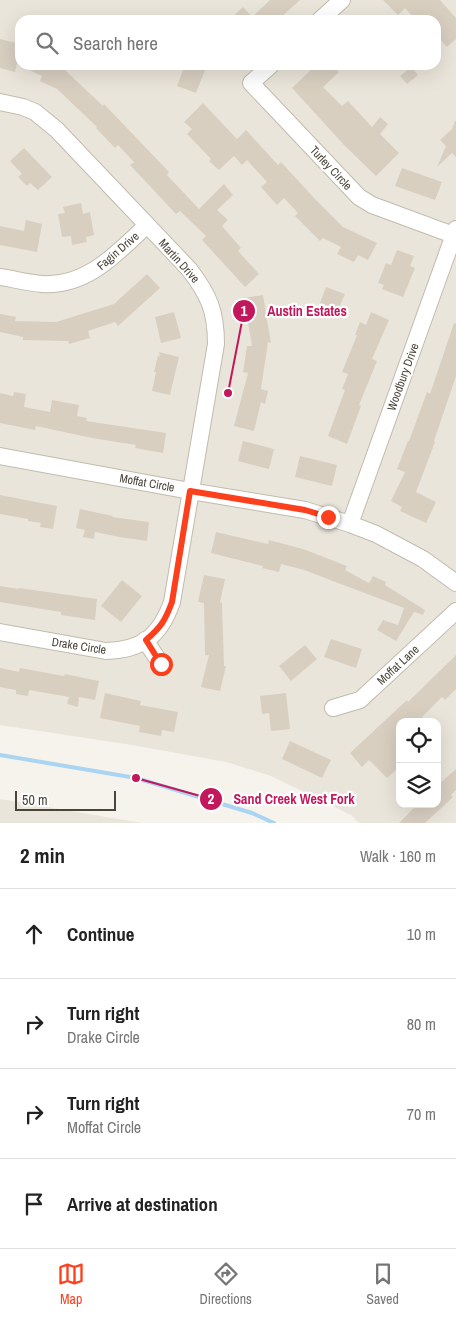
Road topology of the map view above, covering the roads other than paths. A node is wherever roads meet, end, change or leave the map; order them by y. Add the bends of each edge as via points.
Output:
1 (342, 0) edge
2 (326, 15) edge
3 (265, 70) edge
4 (0, 102) edge
5 (147, 225) junction
6 (455, 233) edge
7 (0, 277) edge
8 (0, 456) edge
9 (190, 491) junction
10 (350, 524) junction
11 (456, 583) edge
12 (456, 610) edge
13 (0, 632) edge
14 (146, 640) junction
15 (161, 664) dead end
16 (332, 708) dead end

1 - 2 street
3 - 6 street, Turley Circle via 251,83 359,198
4 - 5 street, Martin Drive via 23,107 45,119
5 - 7 street, Fagin Drive via 115,256 79,278 61,284 42,284
5 - 9 street, Martin Drive via 201,285 216,326 216,344
6 - 10 street, Woodbury Drive
8 - 9 street, Moffat Circle
9 - 10 street, Moffat Circle via 305,510
9 - 14 street, Drake Circle via 172,602 158,629
10 - 11 street, Moffat Circle via 400,546
12 - 16 street, Moffat Lane via 360,700
13 - 14 street, Drake Circle via 106,651 121,650
14 - 15 street

